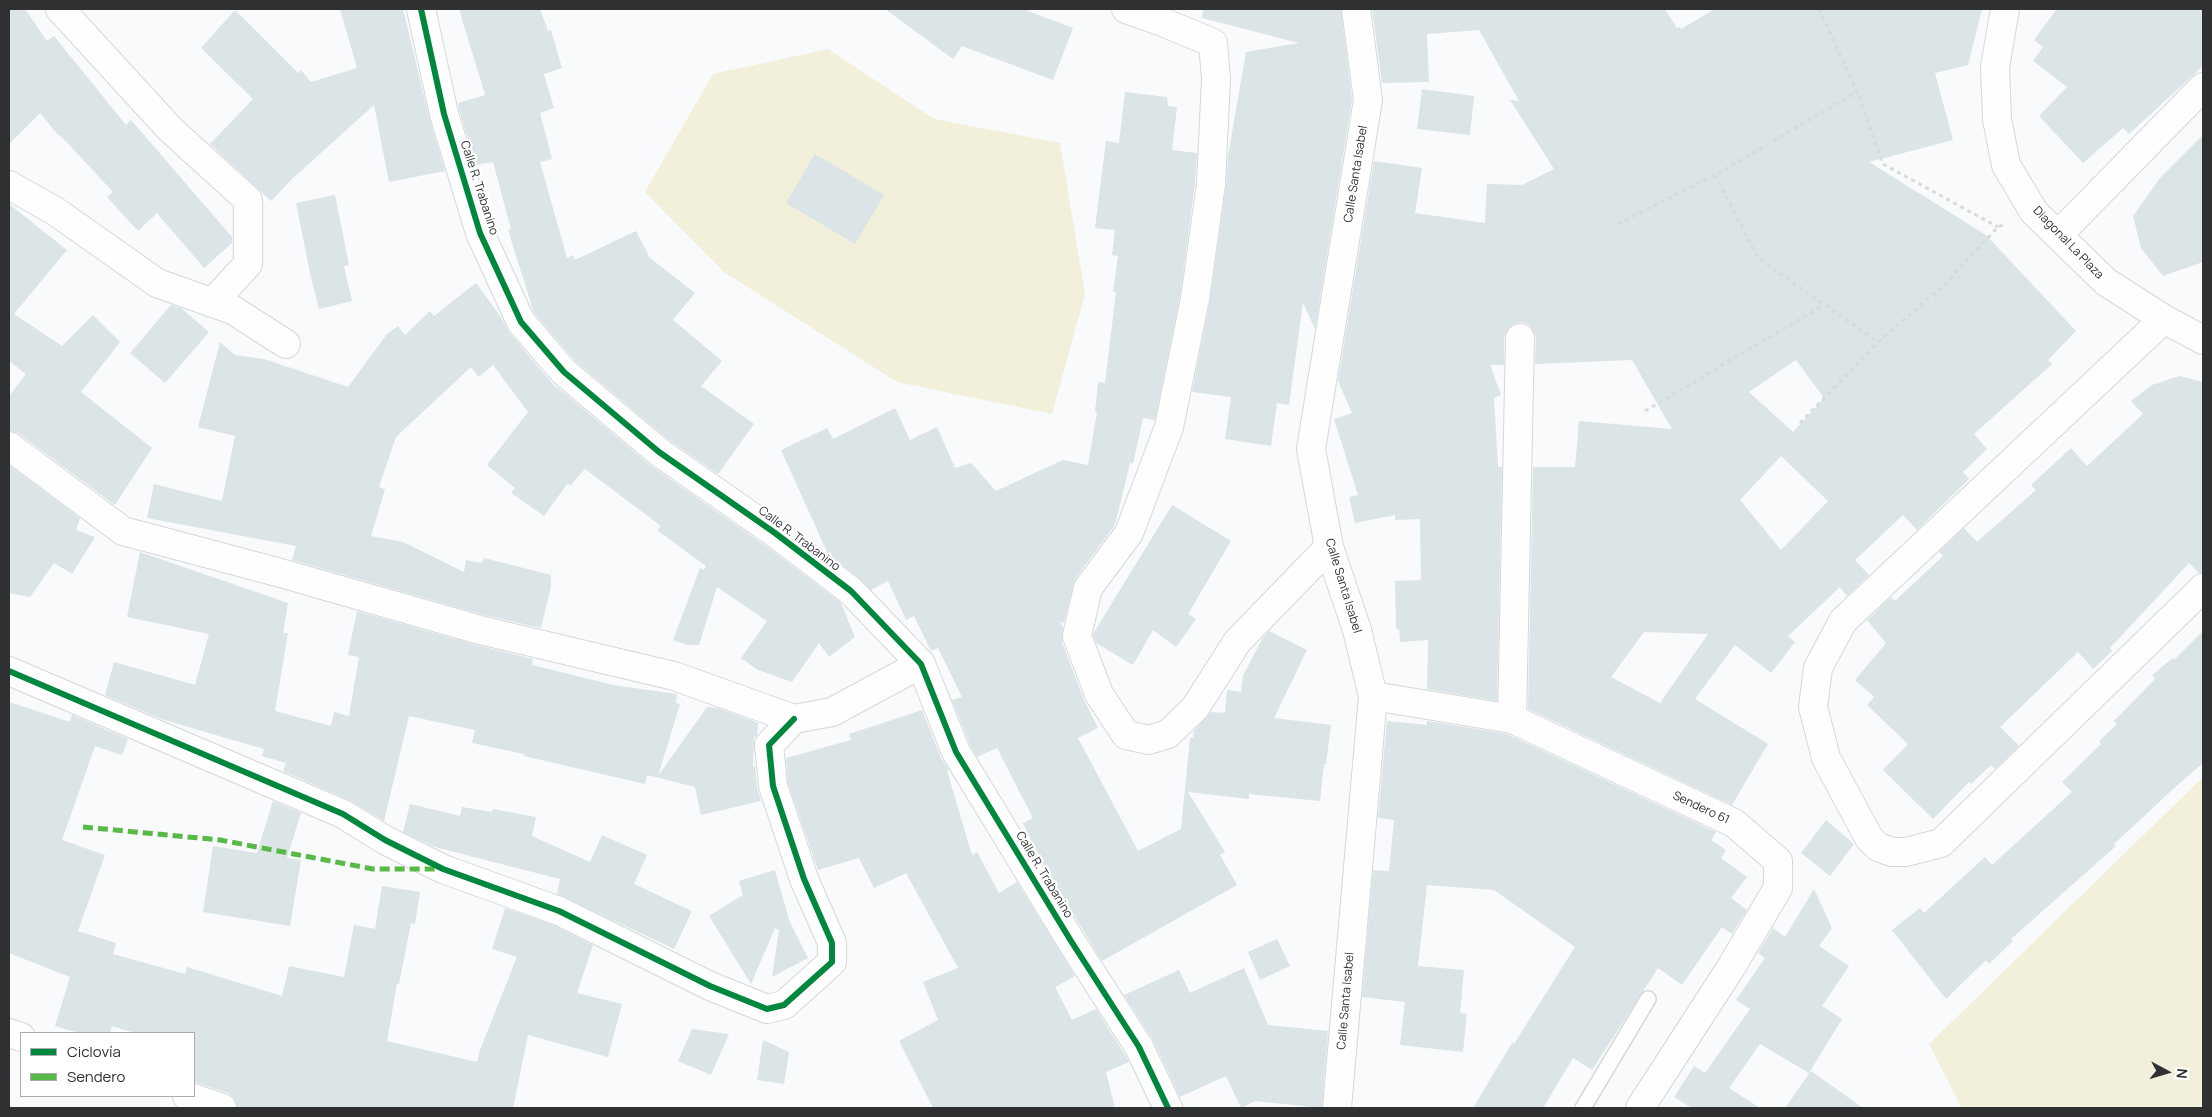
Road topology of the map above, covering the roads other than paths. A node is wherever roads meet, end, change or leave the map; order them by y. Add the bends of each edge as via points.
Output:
1 (60, 9) edge
2 (421, 9) edge
3 (1126, 9) edge
4 (1356, 9) edge
5 (2005, 9) edge
6 (2203, 88) edge
7 (9, 185) edge
8 (2058, 235) junction
9 (212, 304) junction
10 (2164, 319) junction
11 (1520, 338) dead end
12 (2203, 340) edge
13 (286, 344) dead end
14 (9, 446) edge
15 (1329, 547) junction
16 (2203, 588) edge
17 (921, 664) junction
18 (9, 672) edge
19 (1372, 696) junction
20 (794, 719) junction
21 (1512, 719) junction
22 (1648, 999) dead end
23 (190, 1097) edge
24 (222, 1108) edge
25 (1168, 1108) edge
26 (1337, 1108) edge
27 (1583, 1108) edge
28 (1640, 1108) edge

1 - 9 street via 170,129 248,200 248,264
2 - 17 street, Calle R. Trabanino via 444,114 480,233 521,322 564,372 659,452 851,591
3 - 15 street via 1213,44 1216,79 1211,184 1195,299 1169,427 1128,533 1088,588 1077,636 1099,694 1126,734 1149,740 1168,734 1195,708 1237,642
4 - 15 street, Calle Santa Isabel via 1368,100 1311,449
5 - 8 street, Diagonal La Plaza via 1995,67 1997,119 2006,165 2034,212
6 - 8 street
7 - 9 street via 55,211 157,283
8 - 10 street, Diagonal La Plaza via 2106,282
9 - 13 street via 233,310
10 - 12 street, Diagonal La Plaza
10 - 16 street via 1843,621 1818,668 1813,707 1826,758 1869,838 1892,852 1906,852 1941,843
11 - 21 street
14 - 20 street via 123,531 480,630 674,676
15 - 19 street, Calle Santa Isabel via 1358,630
17 - 20 street via 832,712
17 - 25 street, Calle R. Trabanino via 956,752 1070,941 1139,1047
18 - 20 street via 343,814 385,840 443,869 559,911 710,986 767,1009 784,1005 832,962 832,943 804,879 773,786 769,745
19 - 21 street, Sendero 61
19 - 26 street, Calle Santa Isabel
21 - 28 street, Sendero 61 via 1734,823 1778,861 1778,888
22 - 27 lane
23 - 24 street

